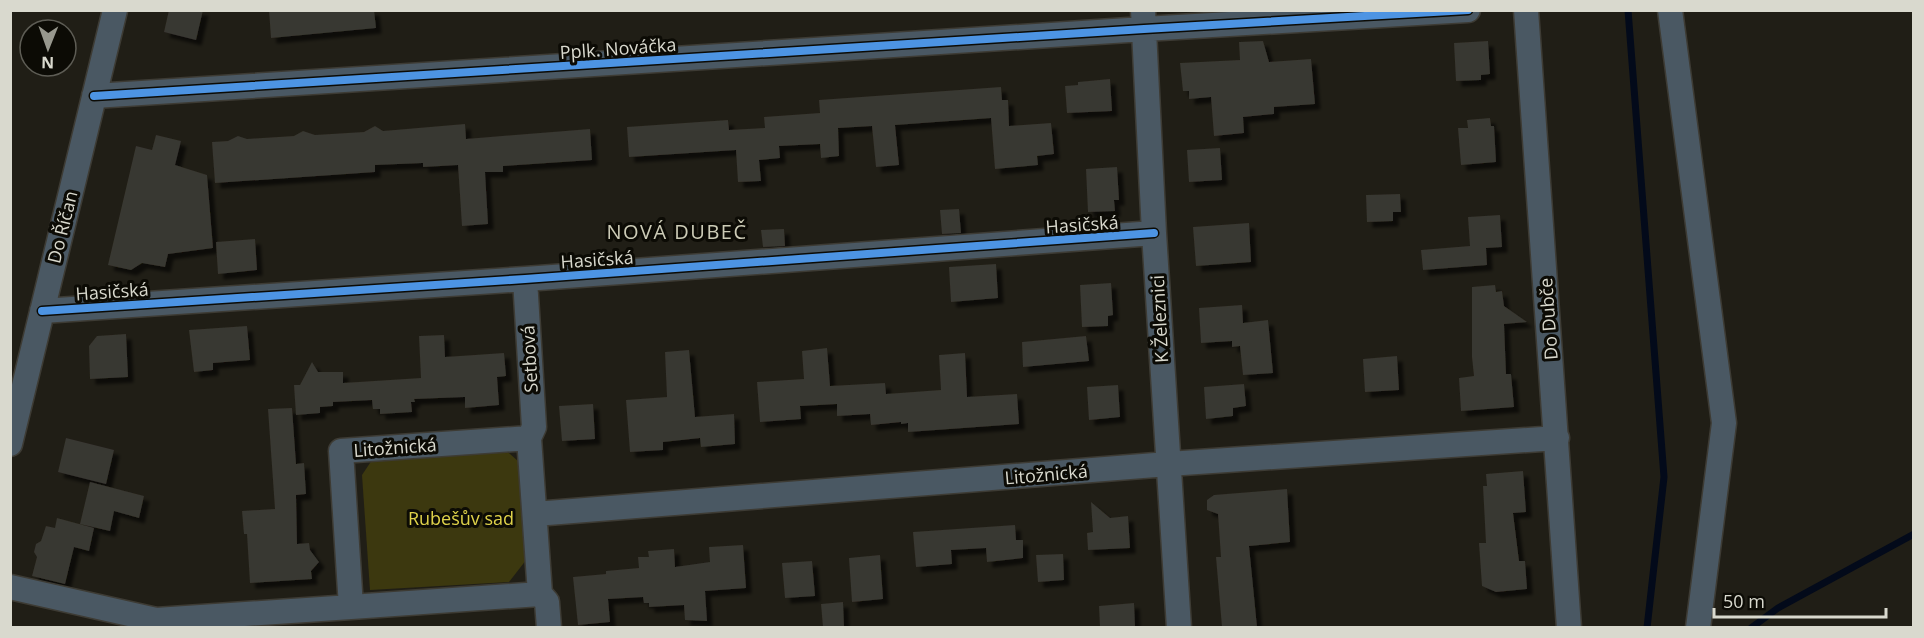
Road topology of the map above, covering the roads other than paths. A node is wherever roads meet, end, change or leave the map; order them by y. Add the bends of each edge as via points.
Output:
1 (115, 10) edge
2 (1468, 10) edge
3 (1526, 10) edge
4 (1670, 10) edge
5 (1143, 20) edge
6 (94, 96) junction
7 (1154, 234) junction
8 (525, 279) junction
9 (42, 311) junction
10 (529, 438) junction
11 (1557, 438) junction
12 (10, 444) edge
13 (1168, 464) junction
14 (535, 514) junction
15 (10, 587) edge
16 (540, 594) junction
17 (351, 607) junction
18 (549, 627) edge
19 (1179, 627) edge
20 (1569, 627) edge
21 (1698, 627) edge

1 - 6 street, Do Říčan
2 - 5 street, Pplk. Nováčka
3 - 11 street, Do Dubče
4 - 21 street via 1724,423
5 - 6 street, Pplk. Nováčka
5 - 7 street, K Železnici
6 - 9 street, Do Říčan
7 - 8 street, Hasičská
7 - 13 street, K Železnici
8 - 9 street, Hasičská
8 - 10 street, Setbová via 534,428
9 - 12 street, Do Říčan
10 - 14 street
10 - 17 street, Litožnická via 341,451
11 - 13 street, Litožnická
11 - 20 street, Do Dubče
13 - 14 street, Litožnická
13 - 19 street, K Železnici
14 - 16 street
15 - 17 street via 156,620
16 - 17 street
16 - 18 street via 547,602

